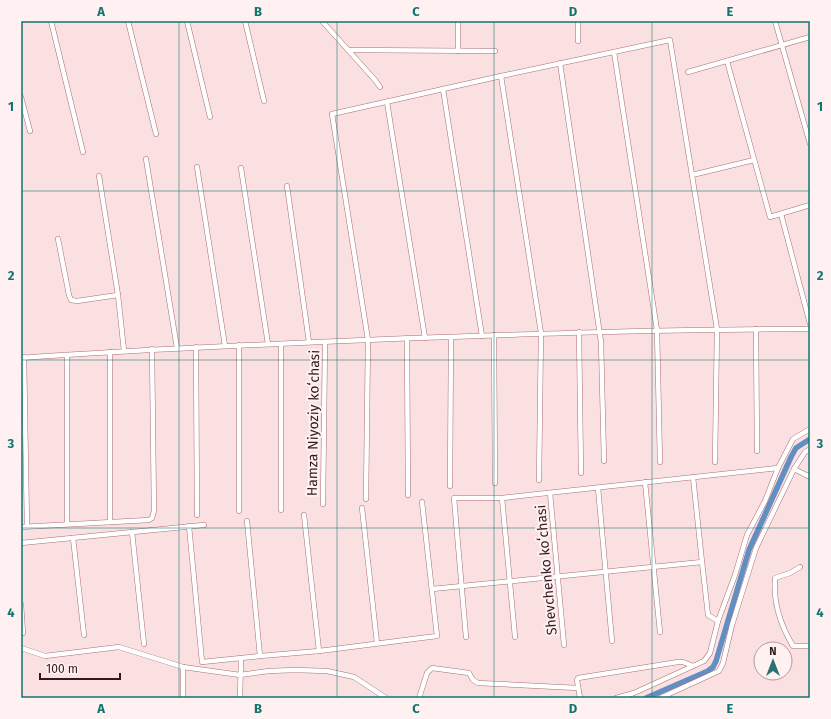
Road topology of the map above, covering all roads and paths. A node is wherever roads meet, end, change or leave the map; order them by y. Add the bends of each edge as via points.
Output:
1 (51, 21) edge
2 (128, 21) edge
3 (187, 21) edge
4 (245, 21) edge
5 (322, 21) edge
6 (458, 21) edge
7 (578, 21) edge
8 (775, 21) edge
9 (810, 37) edge
10 (578, 41) dead end
11 (781, 45) junction
12 (348, 50) junction
13 (458, 51) junction
14 (495, 51) dead end
15 (614, 52) junction
16 (727, 61) junction
17 (560, 63) junction
18 (688, 72) dead end
19 (501, 76) junction
20 (380, 87) dead end
21 (444, 89) junction
22 (21, 97) edge
23 (264, 101) dead end
24 (387, 102) junction
25 (210, 117) dead end
26 (30, 131) dead end
27 (156, 134) dead end
28 (810, 144) edge
29 (83, 152) dead end
30 (146, 159) dead end
31 (754, 160) junction
32 (197, 167) dead end
33 (241, 168) dead end
34 (692, 175) junction
35 (99, 176) dead end
36 (287, 186) dead end
37 (810, 205) edge
38 (780, 214) junction
39 (58, 239) dead end
40 (118, 294) junction
41 (810, 324) edge
42 (717, 329) junction
43 (756, 329) junction
44 (810, 329) edge
45 (657, 330) junction
46 (578, 332) junction
47 (599, 332) junction
48 (541, 333) junction
49 (494, 335) junction
50 (482, 336) junction
51 (451, 337) junction
52 (425, 338) junction
53 (407, 339) junction
54 (368, 340) junction
55 (309, 342) junction
56 (325, 342) junction
57 (268, 344) junction
58 (281, 344) junction
59 (239, 345) junction
60 (225, 346) junction
61 (196, 347) junction
62 (177, 348) junction
63 (152, 349) junction
64 (124, 351) junction
65 (110, 352) junction
66 (67, 355) junction
67 (23, 358) edge
68 (810, 429) edge
69 (810, 449) edge
70 (757, 451) dead end
71 (604, 460) dead end
72 (660, 462) dead end
73 (715, 462) dead end
74 (778, 468) junction
75 (794, 469) junction
76 (581, 473) dead end
77 (810, 477) edge
78 (693, 478) junction
79 (539, 480) dead end
80 (645, 482) junction
81 (495, 483) dead end
82 (450, 486) dead end
83 (598, 488) junction
84 (550, 493) junction
85 (408, 495) dead end
86 (502, 498) junction
87 (366, 499) dead end
88 (422, 502) dead end
89 (323, 504) dead end
90 (362, 508) dead end
91 (281, 510) dead end
92 (240, 511) dead end
93 (197, 515) dead end
94 (304, 515) dead end
95 (247, 521) dead end
96 (110, 522) junction
97 (67, 524) junction
98 (204, 524) dead end
99 (189, 526) junction
100 (24, 527) edge
101 (132, 532) junction
102 (73, 538) junction
103 (21, 543) edge
104 (702, 562) junction
105 (800, 567) dead end
106 (654, 568) junction
107 (605, 573) junction
108 (558, 577) junction
109 (509, 581) junction
110 (462, 586) junction
111 (432, 589) junction
112 (21, 604) edge
113 (718, 621) junction
114 (660, 632) dead end
115 (23, 633) dead end
116 (84, 635) dead end
117 (466, 636) dead end
118 (515, 637) dead end
119 (612, 641) dead end
120 (377, 643) junction
121 (144, 644) dead end
122 (564, 645) dead end
123 (810, 646) edge
124 (21, 648) edge
125 (319, 651) junction
126 (260, 656) junction
127 (241, 658) junction
128 (693, 666) junction
129 (183, 667) junction
130 (240, 675) junction
131 (578, 688) junction
132 (183, 698) edge
133 (240, 698) edge
134 (386, 698) edge
135 (419, 698) edge
136 (580, 698) edge
137 (616, 698) edge
138 (660, 698) edge

1 - 29 street
2 - 27 street
3 - 25 street
4 - 23 street
5 - 12 street
6 - 13 street
7 - 10 street
8 - 11 street
9 - 11 street
11 - 16 street
11 - 28 street
12 - 13 street
12 - 20 street
13 - 14 street
15 - 17 street
15 - 34 street via 670,40
15 - 45 street
16 - 18 street
16 - 31 street
17 - 19 street
17 - 47 street
19 - 21 street
19 - 48 street
21 - 24 street
21 - 50 street
22 - 26 street
24 - 52 street
24 - 54 street via 332,114
30 - 62 street
31 - 34 street
31 - 38 street via 770,217
32 - 60 street
33 - 57 street
34 - 42 street
35 - 40 street
36 - 55 street
37 - 38 street
38 - 41 street
39 - 40 street via 71,300
40 - 64 street
42 - 43 street
42 - 45 street
42 - 73 street
43 - 44 street
43 - 70 street
45 - 47 street
45 - 72 street
46 - 47 street
46 - 48 street
46 - 76 street
47 - 71 street
48 - 49 street
48 - 79 street
49 - 50 street
49 - 81 street
50 - 51 street
51 - 52 street
51 - 82 street
52 - 53 street
53 - 54 street
53 - 85 street
54 - 56 street
54 - 87 street
55 - 56 street
55 - 58 street
56 - 89 street, Hamza Niyoziy koʻchasi
57 - 58 street
57 - 59 street
58 - 91 street
59 - 60 street
59 - 92 street
60 - 61 street
61 - 62 street
61 - 93 street
62 - 63 street
63 - 64 street
63 - 96 street via 154,511 149,520
64 - 65 street
65 - 66 street
65 - 96 street
66 - 67 street
66 - 97 street
67 - 100 street
68 - 74 street via 793,440
69 - 75 street via 805,452
74 - 78 street
74 - 113 street via 765,501 747,535
75 - 77 street
75 - 138 street via 756,548 719,671
78 - 80 street
78 - 104 street
80 - 83 street
80 - 106 street
83 - 84 street
83 - 107 street
84 - 86 street
84 - 108 street, Shevchenko koʻchasi
86 - 109 street
86 - 110 street via 454,498
88 - 111 street
90 - 120 street
94 - 125 street
95 - 126 street
96 - 97 street
97 - 100 street
98 - 99 street
99 - 101 street
99 - 127 street via 202,662
101 - 102 street
101 - 121 street
102 - 103 street
102 - 116 street
104 - 106 street
104 - 113 street via 708,615
105 - 123 street via 776,578 774,590 784,632 793,646
106 - 107 street
106 - 114 street
107 - 108 street
107 - 119 street
108 - 109 street
108 - 122 street, Shevchenko koʻchasi
109 - 110 street
109 - 118 street
110 - 111 street
110 - 117 street
111 - 120 street via 436,636
112 - 115 street
113 - 128 street via 710,653 704,661
120 - 125 street
124 - 129 street via 45,656 119,647
125 - 126 street
126 - 127 street
127 - 130 street
128 - 131 street via 678,662 578,678
128 - 137 street via 634,693
129 - 130 street
129 - 132 street
130 - 133 street
130 - 134 street via 288,670 327,671 354,677
131 - 135 street via 478,683 469,674 432,668 427,673
131 - 136 street

